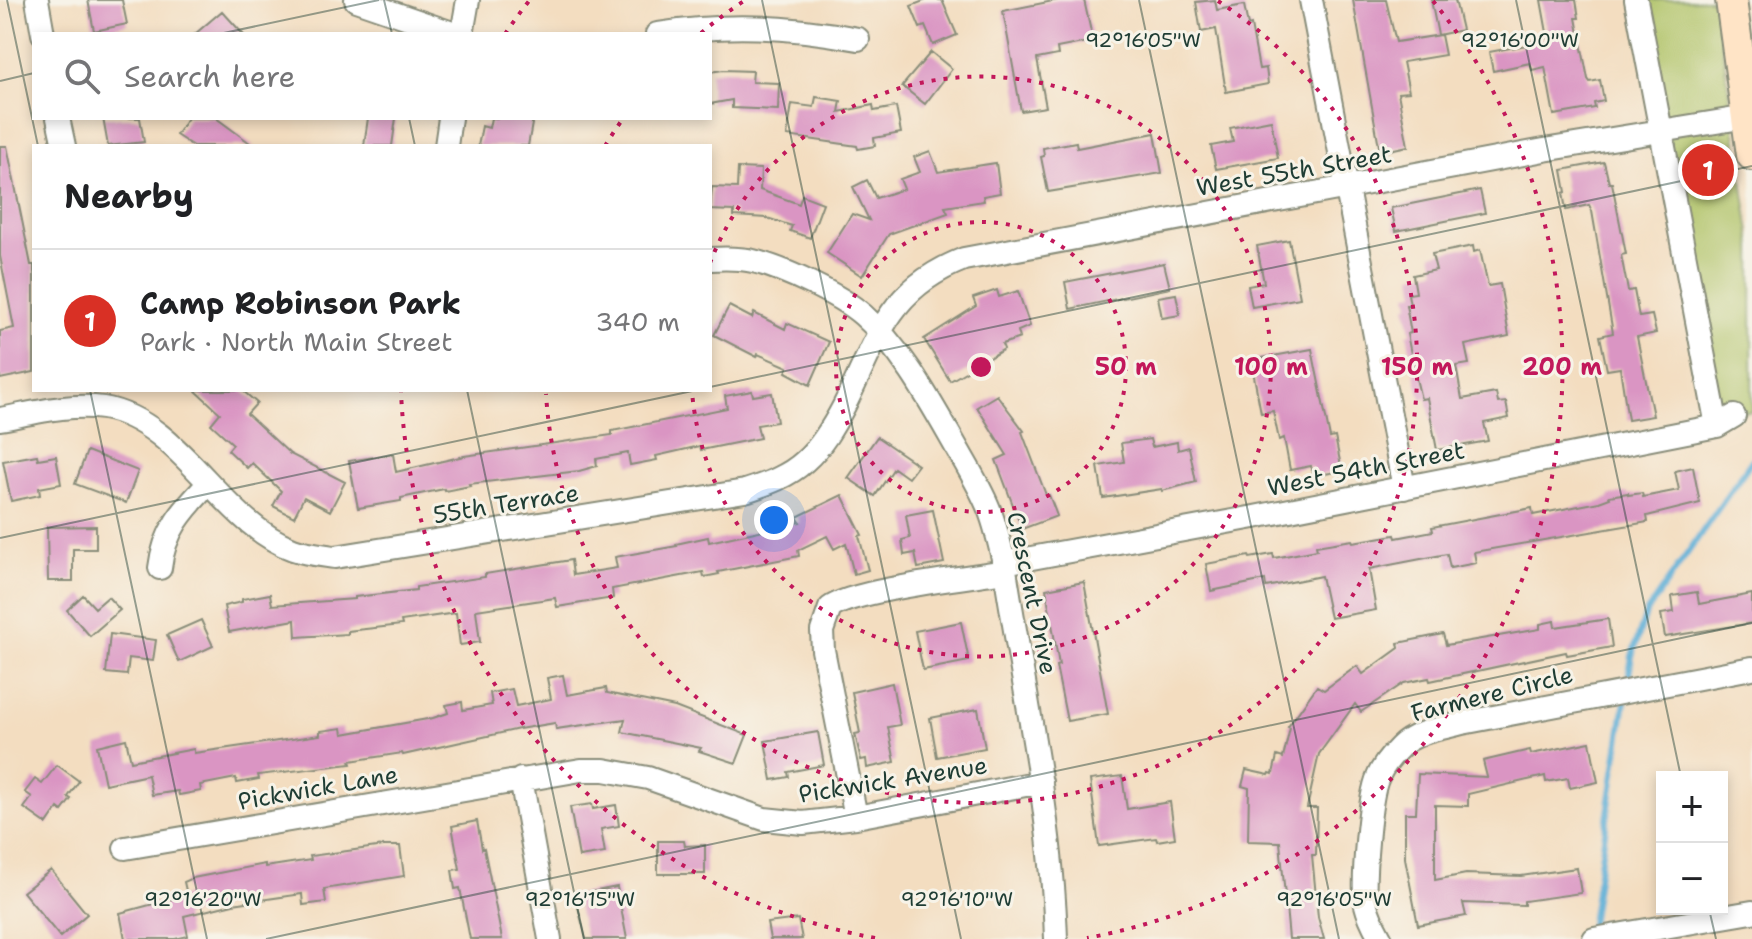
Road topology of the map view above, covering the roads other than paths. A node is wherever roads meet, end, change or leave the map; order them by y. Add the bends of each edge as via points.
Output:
1 (37, 0) edge
2 (356, 0) edge
3 (468, 0) edge
4 (1311, 0) edge
5 (1636, 0) edge
6 (1731, 0) edge
7 (43, 32) edge
8 (449, 32) edge
9 (462, 32) edge
10 (674, 32) edge
11 (858, 39) dead end
12 (1747, 117) junction
13 (58, 120) edge
14 (450, 120) edge
15 (1661, 130) junction
16 (64, 144) edge
17 (446, 144) edge
18 (1752, 155) edge
19 (1347, 187) junction
20 (712, 259) edge
21 (878, 330) junction
22 (106, 399) edge
23 (0, 419) edge
24 (208, 484) junction
25 (1404, 488) junction
26 (1004, 567) junction
27 (160, 568) dead end
28 (1752, 668) edge
29 (521, 779) junction
30 (1041, 782) junction
31 (856, 817) junction
32 (125, 848) dead end
33 (1752, 912) edge
34 (550, 939) edge
35 (1056, 939) edge
36 (1381, 939) edge
37 (1595, 939) edge

1 - 7 street
2 - 8 street
3 - 9 street
4 - 19 street
5 - 15 street
6 - 12 main road
10 - 11 street via 735,25
12 - 15 street, West 55th Street
12 - 18 main road
13 - 16 street
14 - 17 street
15 - 19 street, West 55th Street
15 - 25 street, West 54th Street via 1726,421
19 - 21 street, West 55th Street via 964,259 916,284
19 - 25 street
20 - 21 street, Crescent Drive via 769,266 843,300
21 - 24 street, 55th Terrace via 842,410 807,460 745,491 335,557 272,538
21 - 26 street, Crescent Drive via 936,412 980,490 1000,540
22 - 23 street
22 - 24 street, 55th Terrace via 157,433
24 - 27 street via 171,526
25 - 26 street, West 54th Street
26 - 30 street, Crescent Drive
26 - 31 street, West 54th Street via 848,599 830,608 822,631 823,650
28 - 36 street, Farmere Circle via 1420,734 1402,744 1376,779 1367,841 1366,904
29 - 31 street, Pickwick Avenue via 604,770 648,778 764,819 803,823
29 - 32 street, Pickwick Lane
29 - 34 street
30 - 31 street, Pickwick Avenue
30 - 35 street, Crescent Drive
33 - 37 street

